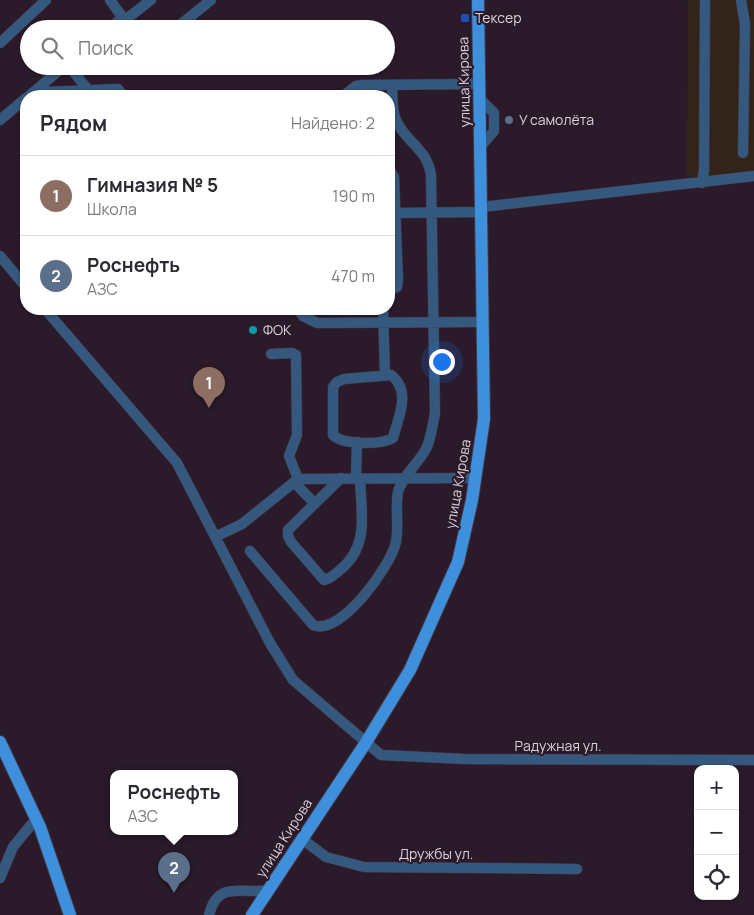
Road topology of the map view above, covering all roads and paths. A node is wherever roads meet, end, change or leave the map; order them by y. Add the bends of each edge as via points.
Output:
1 (46, 0) edge
2 (110, 0) edge
3 (151, 0) edge
4 (211, 0) edge
5 (478, 0) edge
6 (705, 0) edge
7 (742, 2) edge
8 (754, 2) edge
9 (25, 20) edge
10 (125, 20) edge
11 (128, 20) edge
12 (186, 20) edge
13 (20, 24) edge
14 (0, 43) edge
15 (56, 75) edge
16 (77, 75) edge
17 (479, 84) junction
18 (392, 85) junction
19 (44, 90) edge
20 (88, 90) joint
21 (119, 90) edge
22 (350, 90) edge
23 (392, 90) edge
24 (20, 103) edge
25 (395, 118) edge
26 (0, 120) edge
27 (743, 153) dead end
28 (754, 176) edge
29 (702, 183) junction
30 (482, 210) junction
31 (395, 212) joint
32 (433, 212) junction
33 (0, 256) edge
34 (20, 280) edge
35 (395, 288) edge
36 (50, 315) edge
37 (302, 315) edge
38 (383, 315) edge
39 (483, 322) junction
40 (384, 323) junction
41 (434, 323) junction
42 (271, 354) dead end
43 (385, 376) junction
44 (356, 442) junction
45 (341, 478) junction
46 (358, 478) junction
47 (406, 478) junction
48 (476, 478) junction
49 (296, 480) junction
50 (315, 504) junction
51 (217, 536) junction
52 (250, 551) dead end
53 (0, 742) edge
54 (365, 744) junction
55 (0, 759) edge
56 (754, 760) edge
57 (31, 825) junction
58 (302, 839) junction
59 (577, 868) dead end
60 (0, 878) edge
61 (268, 890) junction
62 (63, 915) edge
63 (70, 915) edge
64 (209, 915) edge
65 (252, 915) edge

1 - 9 street
2 - 10 street
3 - 11 street
4 - 12 street
5 - 17 main road, улица Кирова
6 - 29 street
7 - 8 street
7 - 27 street via 745,24
13 - 14 street
15 - 19 street
16 - 20 street
17 - 18 street
17 - 30 main road, улица Кирова
18 - 22 street via 356,86
18 - 23 street
20 - 21 street
24 - 26 street
25 - 32 street via 429,164
28 - 29 street
29 - 30 street
30 - 32 street
30 - 39 main road, улица Кирова
31 - 32 street
31 - 35 street via 398,280
32 - 41 street
33 - 34 street
36 - 51 street, Радужная ул. via 177,463
37 - 40 street via 317,323
38 - 40 street
39 - 41 street
39 - 48 main road, улица Кирова via 484,419
40 - 41 street
40 - 43 street
41 - 47 street via 435,413 427,446
42 - 49 street via 296,355 297,435 289,456
43 - 44 street via 395,378 402,390 403,401 393,438 388,442
43 - 44 street via 344,379 333,387 334,435 345,442
44 - 46 street
45 - 46 street
45 - 49 street
45 - 50 street
46 - 47 street
46 - 50 street via 362,521 358,550 351,561 327,580 288,536 288,530
47 - 48 street
47 - 52 street via 398,491 392,558 381,577 326,627 319,628 313,624
48 - 54 main road, улица Кирова via 458,562 410,670
49 - 50 street
49 - 51 street via 242,524
51 - 54 street, Радужная ул. via 270,643 293,680
53 - 63 main road via 40,827
54 - 56 street, Радужная ул. via 380,755 465,759
54 - 58 main road, улица Кирова
55 - 57 main road
57 - 60 street via 13,848
57 - 62 main road
58 - 59 street, Дружбы ул. via 326,857 364,867
58 - 61 main road, улица Кирова
61 - 64 street via 223,893 212,903
61 - 65 main road, улица Кирова

